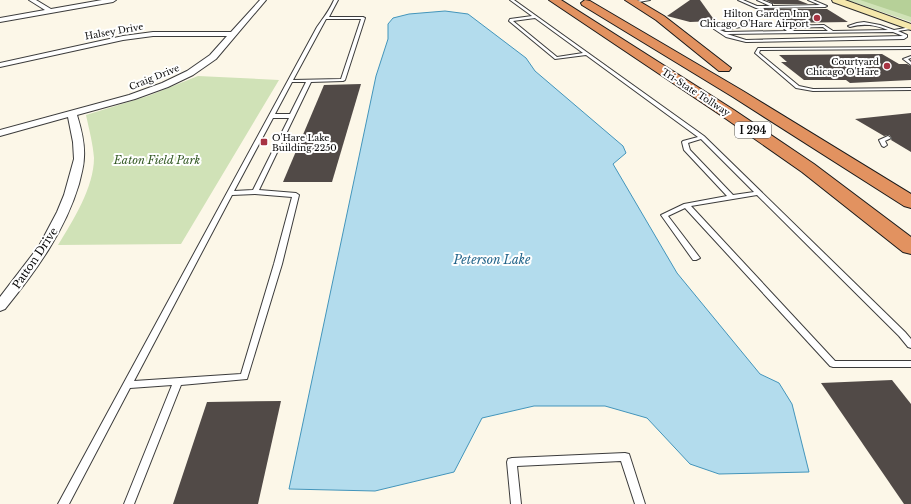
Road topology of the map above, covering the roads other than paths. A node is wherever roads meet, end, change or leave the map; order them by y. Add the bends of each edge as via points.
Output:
1 (32, 0) edge
2 (112, 0) edge
3 (263, 0) edge
4 (336, 0) edge
5 (512, 0) edge
6 (554, 0) edge
7 (581, 0) edge
8 (601, 0) edge
9 (648, 0) edge
10 (740, 0) edge
11 (759, 0) edge
12 (810, 0) edge
13 (836, 0) edge
14 (631, 1) edge
15 (775, 7) junction
16 (49, 10) junction
17 (327, 15) junction
18 (536, 18) junction
19 (0, 20) edge
20 (641, 22) dead end
21 (761, 23) dead end
22 (911, 28) edge
23 (861, 31) junction
24 (893, 31) junction
25 (791, 32) junction
26 (831, 32) junction
27 (660, 33) dead end
28 (724, 33) junction
29 (234, 34) junction
30 (844, 39) junction
31 (904, 48) junction
32 (911, 48) edge
33 (911, 52) edge
34 (587, 54) junction
35 (911, 57) edge
36 (911, 64) edge
37 (0, 65) edge
38 (724, 68) junction
39 (290, 81) junction
40 (309, 81) junction
41 (911, 89) edge
42 (72, 114) junction
43 (271, 116) junction
44 (292, 116) junction
45 (0, 133) edge
46 (702, 137) junction
47 (888, 138) dead end
48 (884, 144) dead end
49 (255, 192) junction
50 (230, 193) junction
51 (759, 193) junction
52 (732, 198) junction
53 (911, 201) edge
54 (686, 205) junction
55 (911, 246) edge
56 (696, 258) dead end
57 (0, 306) edge
58 (911, 345) edge
59 (911, 364) edge
60 (178, 382) junction
61 (127, 385) junction
62 (63, 504) edge
63 (129, 504) edge
64 (516, 504) edge
65 (640, 504) edge

1 - 16 street
2 - 16 street
3 - 29 street, Craig Drive
4 - 17 lane
5 - 18 lane
6 - 55 highway, Tri-State Tollway / I 294 via 808,168
7 - 53 highway, Tri-State Tollway / I 294
8 - 20 highway
9 - 14 lane
10 - 15 lane via 756,7
11 - 15 lane
12 - 15 lane via 825,6
13 - 22 main road
14 - 38 highway via 665,22
16 - 19 street
17 - 39 lane
17 - 40 lane via 363,18 343,80
18 - 34 lane
18 - 34 lane via 510,20 556,58
21 - 28 lane via 716,29
22 - 24 lane
23 - 24 lane
23 - 24 lane via 850,26 874,24
23 - 26 lane
24 - 30 lane via 906,36
25 - 26 lane
25 - 26 lane via 784,27 824,26
25 - 28 lane
26 - 30 lane
27 - 38 highway
28 - 30 lane via 746,41
29 - 37 street, Halsey Drive via 153,34 123,38
29 - 42 street, Craig Drive via 213,57 190,73 132,97
31 - 32 lane
31 - 33 lane
31 - 41 lane via 759,49 757,53 798,87 813,90
34 - 46 lane
35 - 36 lane via 905,59
38 - 53 highway via 815,128
39 - 40 lane
39 - 43 lane
40 - 44 lane
42 - 45 street, Craig Drive
42 - 57 street, Patton Drive via 79,159 72,189 55,230 23,279
43 - 44 lane
43 - 50 lane
44 - 49 lane
46 - 51 lane
46 - 52 lane via 686,142 687,150
47 - 48 lane via 882,140
49 - 50 lane
49 - 60 lane via 296,195 244,377
50 - 61 lane
51 - 52 lane
51 - 58 lane
52 - 54 lane
54 - 56 lane via 664,216
54 - 59 lane via 833,364
60 - 61 lane
60 - 63 lane
61 - 62 lane
64 - 65 lane via 512,462 625,457

